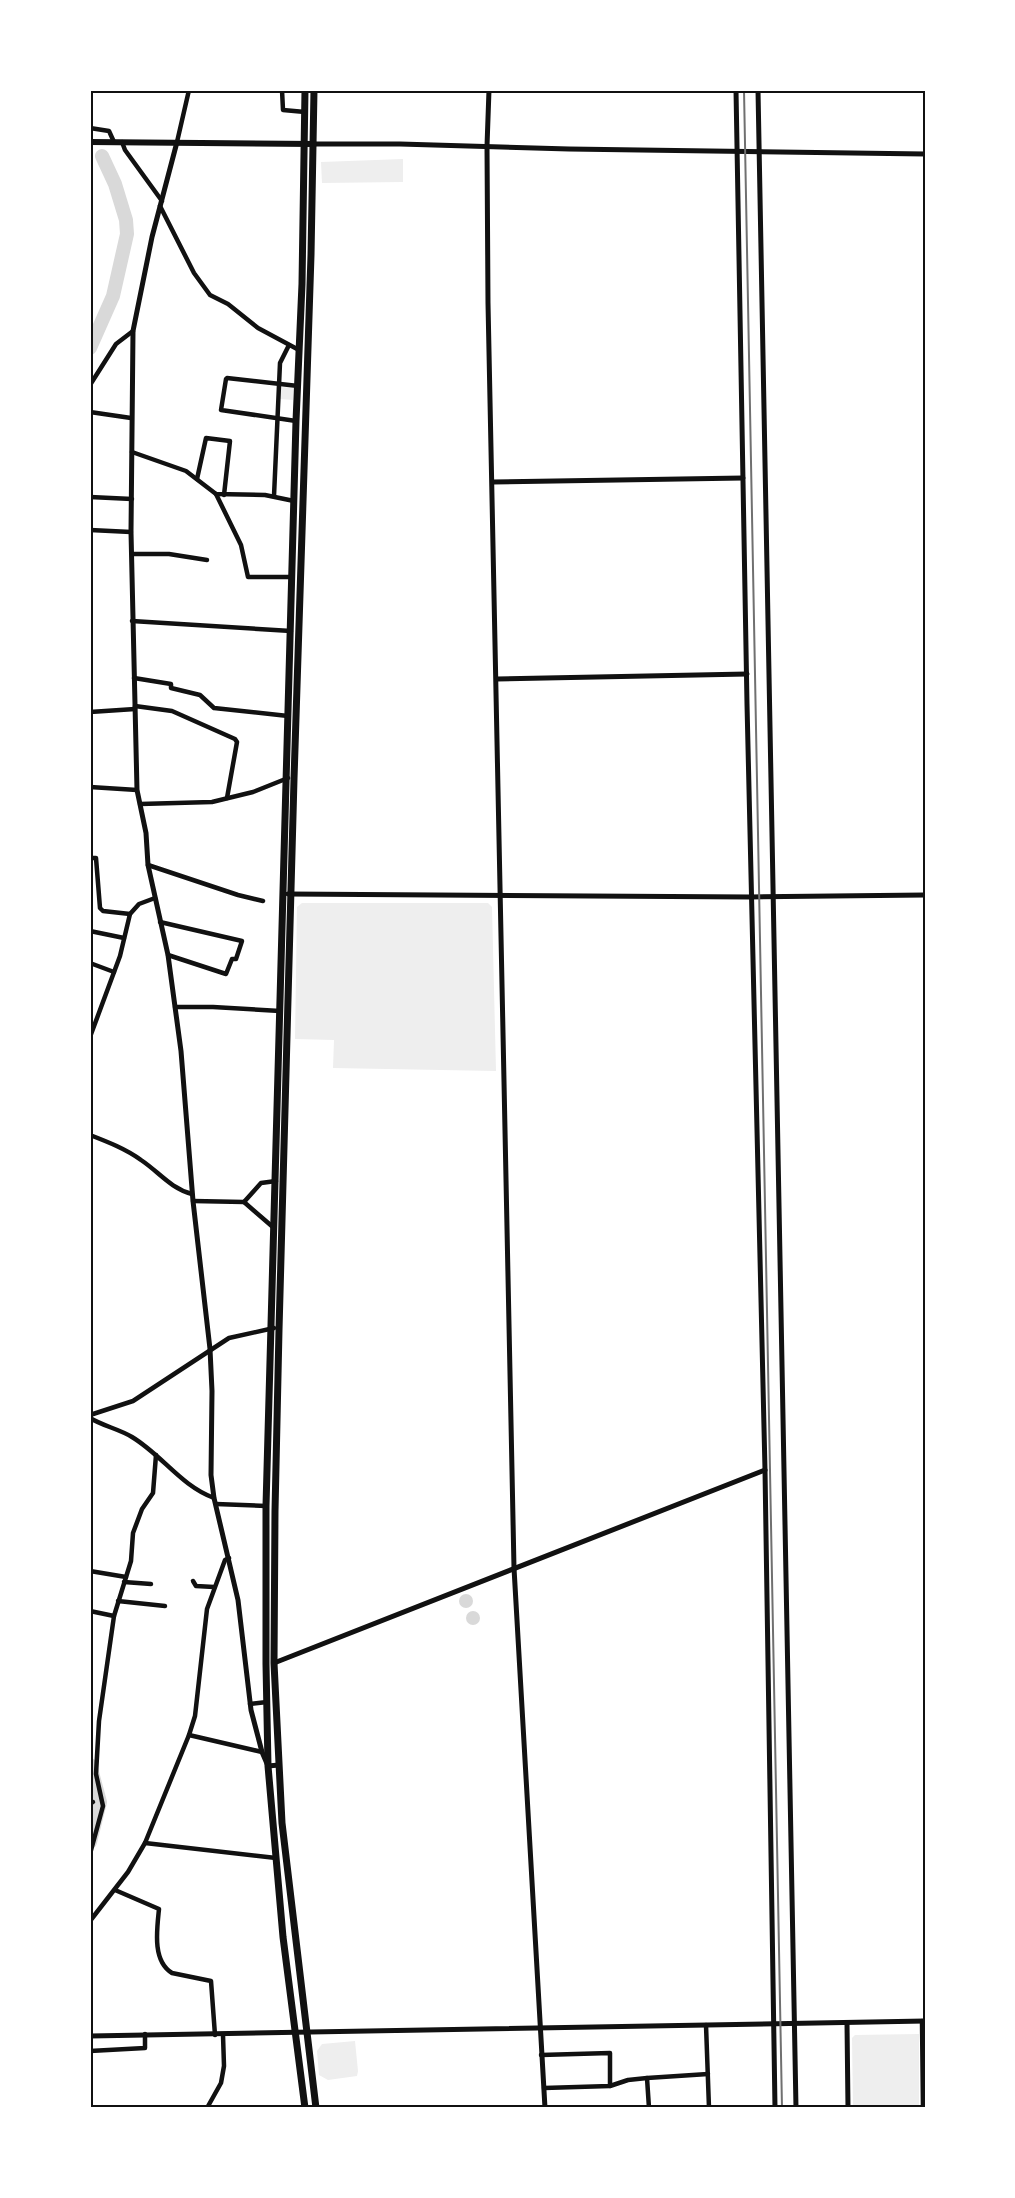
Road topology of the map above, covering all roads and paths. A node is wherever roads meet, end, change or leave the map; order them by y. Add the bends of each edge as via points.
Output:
1 (189, 90) edge
2 (282, 90) edge
3 (306, 90) edge
4 (314, 90) edge
5 (489, 90) edge
6 (736, 90) edge
7 (758, 90) edge
8 (305, 112) junction
9 (90, 128) edge
10 (90, 142) edge
11 (114, 142) junction
12 (122, 142) junction
13 (177, 142) junction
14 (304, 144) junction
15 (314, 144) junction
16 (487, 146) junction
17 (737, 151) junction
18 (760, 151) junction
19 (925, 154) edge
20 (161, 204) junction
21 (133, 331) junction
22 (289, 345) junction
23 (298, 350) junction
24 (279, 384) junction
25 (90, 385) edge
26 (298, 386) junction
27 (90, 412) edge
28 (131, 418) junction
29 (277, 420) junction
30 (296, 421) junction
31 (132, 452) junction
32 (743, 478) junction
33 (197, 479) junction
34 (493, 482) junction
35 (216, 494) junction
36 (224, 495) junction
37 (274, 496) junction
38 (90, 497) edge
39 (132, 499) junction
40 (294, 501) junction
41 (90, 530) edge
42 (131, 532) junction
43 (132, 554) junction
44 (207, 560) dead end
45 (292, 577) junction
46 (132, 621) junction
47 (291, 631) junction
48 (747, 674) junction
49 (134, 678) junction
50 (497, 679) junction
51 (135, 707) junction
52 (90, 712) edge
53 (288, 716) junction
54 (288, 778) junction
55 (90, 787) edge
56 (137, 790) junction
57 (227, 798) junction
58 (140, 804) junction
59 (90, 858) edge
60 (148, 865) junction
61 (288, 894) junction
62 (501, 895) junction
63 (925, 895) edge
64 (751, 897) junction
65 (772, 897) junction
66 (155, 898) junction
67 (263, 901) dead end
68 (130, 914) junction
69 (160, 922) junction
70 (90, 931) edge
71 (124, 938) junction
72 (168, 955) junction
73 (90, 963) edge
74 (114, 972) junction
75 (175, 1007) junction
76 (280, 1011) junction
77 (90, 1037) edge
78 (90, 1135) edge
79 (276, 1181) junction
80 (192, 1194) junction
81 (193, 1201) junction
82 (244, 1202) junction
83 (275, 1229) junction
84 (276, 1328) junction
85 (210, 1349) junction
86 (90, 1416) edge
87 (156, 1455) junction
88 (765, 1470) junction
89 (215, 1501) junction
90 (266, 1506) junction
91 (229, 1558) junction
92 (514, 1568) junction
93 (90, 1571) edge
94 (125, 1580) junction
95 (193, 1581) dead end
96 (151, 1584) dead end
97 (214, 1587) junction
98 (118, 1601) junction
99 (165, 1606) dead end
100 (90, 1611) edge
101 (114, 1616) junction
102 (274, 1662) junction
103 (267, 1702) junction
104 (250, 1704) junction
105 (189, 1736) junction
106 (262, 1752) junction
107 (279, 1765) junction
108 (268, 1766) junction
109 (145, 1843) junction
110 (90, 1854) edge
111 (277, 1858) junction
112 (115, 1890) junction
113 (90, 1921) edge
114 (924, 2021) edge
115 (847, 2023) junction
116 (773, 2024) junction
117 (794, 2024) junction
118 (706, 2025) junction
119 (540, 2029) junction
120 (295, 2033) junction
121 (307, 2033) junction
122 (145, 2034) junction
123 (215, 2035) junction
124 (223, 2035) junction
125 (90, 2036) edge
126 (90, 2051) edge
127 (541, 2055) junction
128 (708, 2074) junction
129 (646, 2078) junction
130 (610, 2086) junction
131 (544, 2088) junction
132 (207, 2108) edge
133 (305, 2108) edge
134 (316, 2108) edge
135 (545, 2108) edge
136 (649, 2108) edge
137 (709, 2108) edge
138 (775, 2108) edge
139 (796, 2108) edge
140 (848, 2108) edge
141 (923, 2108) edge

1 - 13 street
2 - 8 street via 283,110
3 - 8 highway
4 - 15 highway
5 - 16 street
6 - 17 street
7 - 18 street
8 - 14 highway
9 - 11 street via 109,131
10 - 11 main road
11 - 12 main road
12 - 13 main road
12 - 20 street
13 - 14 main road
13 - 20 street
14 - 15 main road
14 - 23 highway
15 - 16 street
15 - 61 highway
16 - 17 street
16 - 34 street
17 - 18 street
17 - 32 street
18 - 19 street
18 - 65 street
20 - 21 street
20 - 22 street via 194,273 210,295
21 - 25 street via 116,345
21 - 28 street
22 - 23 street
22 - 24 street via 280,363
23 - 26 highway
24 - 26 street
24 - 29 street
24 - 29 street via 226,379 221,410
26 - 30 highway
27 - 28 street
28 - 31 street
29 - 30 street
29 - 37 street
30 - 40 highway
31 - 33 street via 186,471
31 - 39 street
32 - 34 street
32 - 48 street
33 - 35 street
33 - 36 street via 206,438 230,441
34 - 50 street
35 - 36 street
35 - 45 street via 241,545 248,577
36 - 37 street
37 - 40 street
38 - 39 street
39 - 42 street
40 - 45 highway
41 - 42 street
42 - 43 street
43 - 44 street
43 - 46 street
45 - 47 highway
46 - 47 street
46 - 49 street
47 - 53 highway
48 - 50 street
48 - 64 street
49 - 51 street
49 - 53 street via 171,684 171,688 204,697 214,708
50 - 62 street
51 - 52 street
51 - 56 street
51 - 57 street via 172,711 235,739
53 - 54 highway
54 - 57 street
54 - 61 highway
55 - 56 street
56 - 58 street
57 - 58 street via 203,803
58 - 60 street
59 - 68 street via 96,858 100,908
60 - 66 street
60 - 67 street
61 - 62 street
61 - 76 highway
61 - 84 highway
62 - 64 street
62 - 92 street
63 - 65 street
64 - 65 street
64 - 88 street
65 - 117 street
66 - 68 street via 139,904
66 - 69 street
68 - 71 street
69 - 72 street
69 - 72 street via 242,941 226,974
70 - 71 street
71 - 74 street
72 - 75 street
73 - 74 street
74 - 77 street
75 - 76 street
75 - 80 street
76 - 79 highway
78 - 80 street via 132,1154 167,1182
79 - 82 street via 261,1183
79 - 83 highway
80 - 81 street
81 - 82 street
81 - 85 street
82 - 83 street
83 - 84 highway
84 - 85 street via 229,1338
84 - 90 highway
84 - 102 highway
85 - 86 street via 133,1401
85 - 89 street via 211,1475
86 - 87 street
87 - 89 street via 185,1482
87 - 94 street via 153,1493 133,1533
88 - 92 street
88 - 116 street
89 - 90 street
89 - 91 street
90 - 103 highway
91 - 97 street
91 - 104 street
92 - 102 street
92 - 119 street
93 - 94 street
94 - 96 street
94 - 98 street
95 - 97 street via 196,1586
97 - 105 street via 207,1609 195,1716
98 - 99 street
98 - 101 street
100 - 101 street
101 - 110 street via 99,1721 96,1774 103,1806
102 - 107 highway
103 - 104 street
103 - 108 highway
104 - 106 street
105 - 106 street
105 - 109 street
106 - 108 street
107 - 108 street
107 - 121 highway via 282,1823
108 - 111 highway
109 - 111 street
109 - 112 street
111 - 120 highway
112 - 113 street
112 - 123 street via 159,1909 158,1950 168,1970 211,1981
114 - 115 street
114 - 141 street
115 - 117 street
115 - 140 street
116 - 117 street
116 - 118 street
116 - 138 street
117 - 139 street
118 - 119 street
118 - 128 street
119 - 121 street
119 - 127 street
120 - 121 street
120 - 124 street
120 - 133 highway
121 - 134 highway
122 - 123 street
122 - 125 street
122 - 126 street via 145,2048
123 - 124 street
124 - 132 street via 221,2083
127 - 130 street via 610,2053
127 - 131 street
128 - 129 street
128 - 137 street
129 - 130 street
129 - 136 street
130 - 131 street
131 - 135 street

